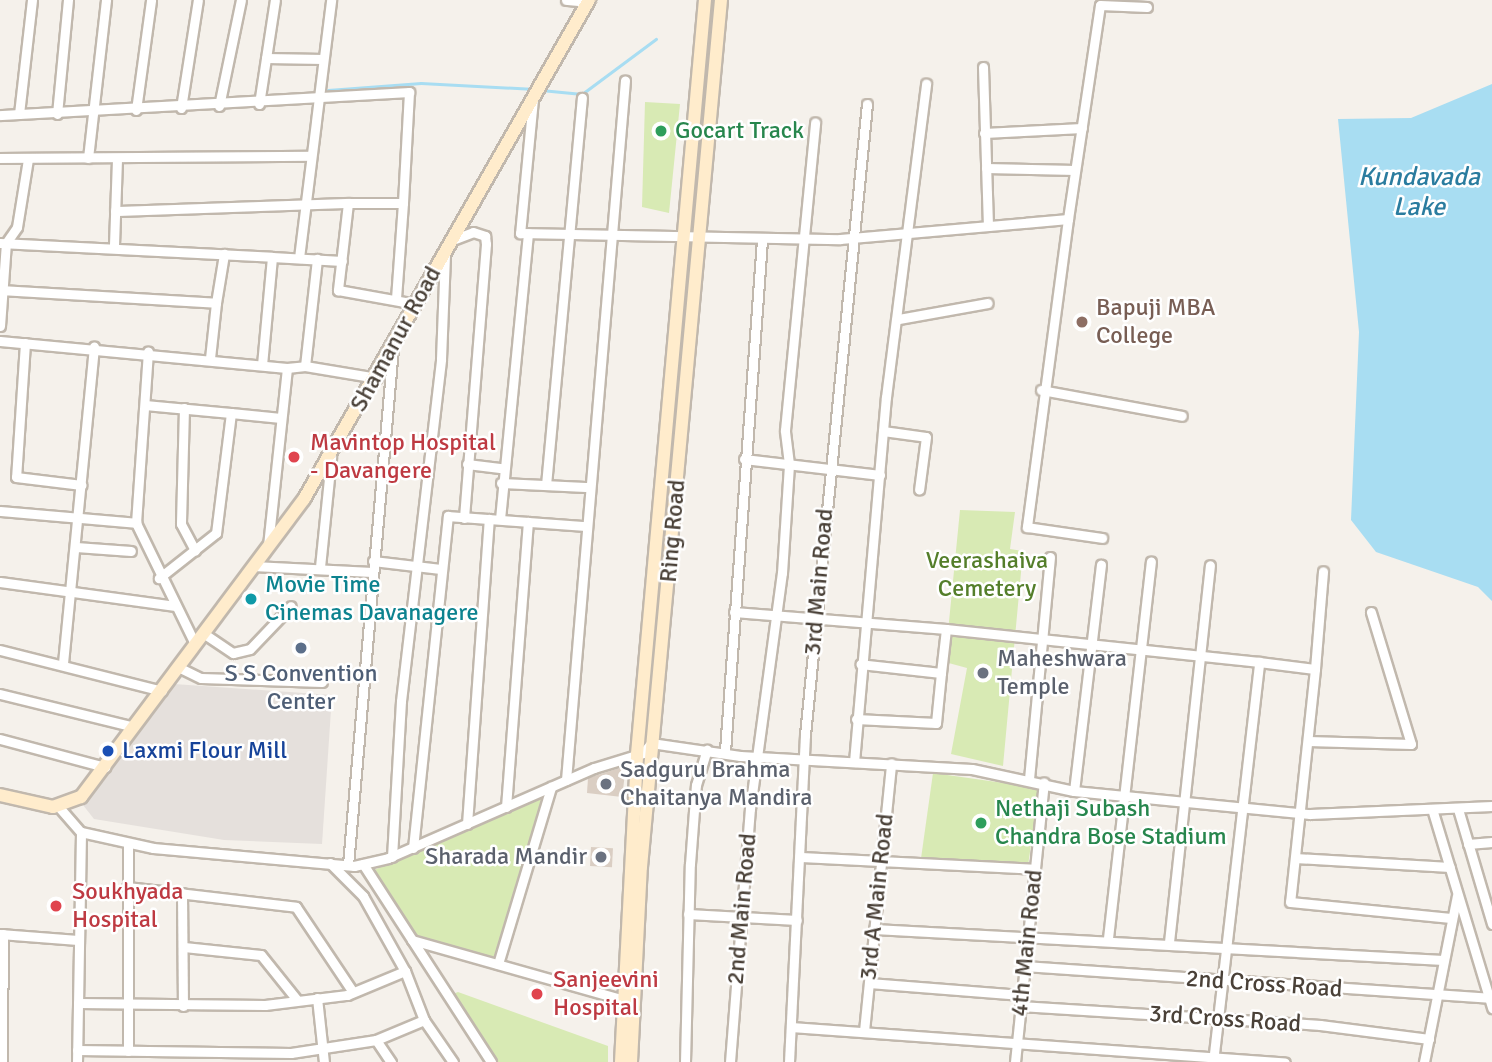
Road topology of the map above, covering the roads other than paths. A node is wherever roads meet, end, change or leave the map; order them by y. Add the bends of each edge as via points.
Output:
1 (32, 0) edge
2 (68, 0) edge
3 (106, 0) edge
4 (151, 0) edge
5 (198, 0) edge
6 (241, 0) edge
7 (275, 0) edge
8 (331, 0) edge
9 (566, 0) edge
10 (705, 0) edge
11 (721, 0) edge
12 (588, 1) edge
13 (1100, 2) edge
14 (1147, 7) dead end
15 (266, 58) junction
16 (323, 58) junction
17 (983, 67) dead end
18 (625, 80) dead end
19 (926, 84) dead end
20 (535, 92) junction
21 (582, 98) dead end
22 (318, 99) junction
23 (259, 104) junction
24 (867, 104) dead end
25 (219, 106) junction
26 (180, 108) junction
27 (136, 110) junction
28 (91, 113) junction
29 (0, 114) edge
30 (19, 114) junction
31 (57, 114) junction
32 (815, 122) dead end
33 (1082, 128) junction
34 (984, 134) junction
35 (311, 156) junction
36 (0, 158) edge
37 (88, 158) junction
38 (117, 158) junction
39 (28, 159) junction
40 (986, 168) junction
41 (1075, 170) junction
42 (403, 203) junction
43 (348, 204) junction
44 (305, 206) junction
45 (115, 211) junction
46 (1068, 219) junction
47 (988, 226) junction
48 (528, 233) junction
49 (570, 234) junction
50 (610, 236) junction
51 (684, 236) junction
52 (701, 236) junction
53 (906, 236) junction
54 (851, 239) junction
55 (762, 240) junction
56 (802, 240) junction
57 (3, 243) edge
58 (114, 245) junction
59 (446, 246) junction
60 (224, 254) junction
61 (272, 257) junction
62 (299, 258) junction
63 (317, 259) junction
64 (342, 261) junction
65 (1, 290) edge
66 (396, 299) junction
67 (216, 303) junction
68 (988, 303) dead end
69 (416, 304) junction
70 (899, 319) junction
71 (0, 326) edge
72 (0, 341) edge
73 (25, 343) junction
74 (393, 346) junction
75 (94, 347) junction
76 (148, 351) junction
77 (210, 358) junction
78 (262, 365) junction
79 (305, 366) junction
80 (287, 368) junction
81 (377, 378) junction
82 (1041, 390) junction
83 (145, 405) junction
84 (184, 408) junction
85 (231, 413) junction
86 (1182, 416) dead end
87 (281, 418) junction
88 (883, 431) junction
89 (335, 447) junction
90 (744, 459) junction
91 (467, 464) junction
92 (789, 464) junction
93 (502, 468) junction
94 (830, 470) junction
95 (880, 475) junction
96 (501, 482) junction
97 (82, 485) junction
98 (546, 485) junction
99 (586, 487) junction
100 (919, 490) dead end
101 (0, 511) edge
102 (464, 518) junction
103 (489, 519) junction
104 (500, 519) junction
105 (79, 521) junction
106 (528, 522) junction
107 (136, 523) junction
108 (585, 526) junction
109 (1102, 538) dead end
110 (76, 547) junction
111 (268, 547) junction
112 (195, 550) junction
113 (131, 551) dead end
114 (1050, 557) dead end
115 (373, 561) junction
116 (1151, 561) dead end
117 (1101, 565) dead end
118 (1210, 565) dead end
119 (253, 566) junction
120 (418, 566) junction
121 (320, 567) junction
122 (441, 569) junction
123 (1323, 571) dead end
124 (372, 572) junction
125 (159, 578) junction
126 (0, 582) edge
127 (71, 592) junction
128 (175, 606) junction
129 (291, 606) dead end
130 (734, 612) junction
131 (1371, 612) dead end
132 (776, 616) junction
133 (816, 619) junction
134 (865, 623) junction
135 (946, 629) junction
136 (203, 633) junction
137 (1042, 640) junction
138 (195, 644) junction
139 (1093, 644) junction
140 (1144, 649) junction
141 (0, 650) edge
142 (1200, 654) junction
143 (1259, 662) junction
144 (63, 663) junction
145 (860, 664) junction
146 (178, 667) junction
147 (1315, 669) junction
148 (941, 673) junction
149 (322, 682) dead end
150 (162, 691) junction
151 (0, 694) edge
152 (856, 719) junction
153 (134, 727) junction
154 (0, 739) edge
155 (1308, 741) junction
156 (652, 743) junction
157 (707, 750) junction
158 (725, 751) junction
159 (637, 754) junction
160 (761, 758) junction
161 (806, 761) junction
162 (854, 762) junction
163 (891, 763) junction
164 (105, 767) junction
165 (1029, 779) junction
166 (566, 780) junction
167 (1044, 782) junction
168 (551, 787) junction
169 (1074, 791) junction
170 (1126, 792) junction
171 (0, 795) edge
172 (1187, 799) junction
173 (1245, 804) junction
174 (58, 806) junction
175 (1492, 806) edge
176 (506, 807) junction
177 (1458, 809) junction
178 (1299, 812) junction
179 (1433, 812) junction
180 (467, 824) junction
181 (81, 832) junction
182 (1492, 842) edge
183 (128, 843) junction
184 (1468, 844) junction
185 (413, 848) junction
186 (392, 857) junction
187 (801, 858) junction
188 (1295, 858) junction
189 (329, 863) junction
190 (880, 863) junction
191 (363, 864) junction
192 (348, 865) junction
193 (1450, 867) junction
194 (1034, 869) junction
195 (1492, 882) edge
196 (1480, 883) junction
197 (128, 887) junction
198 (182, 893) junction
199 (1458, 894) junction
200 (688, 914) junction
201 (742, 918) junction
202 (1451, 918) junction
203 (797, 919) junction
204 (1492, 922) edge
205 (874, 929) junction
206 (1027, 933) junction
207 (1, 934) edge
208 (1108, 938) junction
209 (78, 940) junction
210 (412, 940) junction
211 (1169, 942) junction
212 (1226, 945) junction
213 (184, 947) junction
214 (1444, 960) junction
215 (498, 964) junction
216 (1024, 966) junction
217 (405, 971) junction
218 (1221, 980) junction
219 (869, 983) junction
220 (353, 992) junction
221 (1022, 995) junction
222 (1438, 997) junction
223 (317, 998) junction
224 (1489, 998) junction
225 (297, 1000) junction
226 (624, 1000) junction
227 (78, 1003) junction
228 (128, 1004) junction
229 (183, 1006) junction
230 (1020, 1006) junction
231 (1492, 1008) edge
232 (1217, 1017) junction
233 (424, 1020) junction
234 (791, 1027) junction
235 (864, 1031) junction
236 (1017, 1039) junction
237 (1429, 1039) junction
238 (376, 1040) junction
239 (324, 1048) junction
240 (77, 1050) junction
241 (131, 1051) junction
242 (185, 1057) edge
243 (237, 1058) edge
244 (286, 1058) edge
245 (1213, 1059) edge
246 (2, 1062) edge
247 (77, 1062) edge
248 (134, 1062) edge
249 (324, 1062) edge
250 (391, 1062) edge
251 (453, 1062) edge
252 (491, 1062) edge
253 (621, 1062) edge
254 (631, 1062) edge
255 (685, 1062) edge
256 (730, 1062) edge
257 (789, 1062) edge
258 (1015, 1062) edge
259 (1286, 1062) edge
260 (1424, 1062) edge

1 - 30 street
2 - 31 street
3 - 28 street
4 - 27 street
5 - 26 street
6 - 25 street
7 - 15 street
8 - 16 street
9 - 12 street
10 - 51 main road, Ring Road
11 - 52 main road, Ring Road
12 - 20 main road, Shamanur Road
13 - 14 street
13 - 33 street
15 - 16 street
15 - 23 street
16 - 22 street
17 - 34 street
18 - 50 street
19 - 53 street
20 - 48 street via 520,233
20 - 59 main road, Shamanur Road
21 - 49 street
22 - 23 street
22 - 35 street
22 - 42 street via 409,92
23 - 25 street
24 - 54 street, 3rd Main Road
25 - 26 street
26 - 27 street
27 - 28 street
28 - 31 street
28 - 37 street
29 - 30 street
30 - 31 street
32 - 56 street, 2nd Main Road
33 - 34 street
33 - 41 street
34 - 40 street
35 - 38 street
35 - 44 street
36 - 39 street
37 - 38 street
37 - 39 street
38 - 45 street
39 - 57 street via 17,228
40 - 41 street
40 - 47 street
41 - 46 street
42 - 43 street
42 - 66 street
43 - 44 street
43 - 64 street
44 - 45 street
44 - 62 street
45 - 58 street
46 - 47 street
46 - 82 street
47 - 53 street
48 - 49 street
48 - 93 street
49 - 50 street
49 - 98 street
50 - 51 street
50 - 99 street
51 - 52 street
51 - 159 main road, Ring Road
52 - 55 street
52 - 156 main road, Ring Road
53 - 54 street
53 - 70 street
54 - 56 street
54 - 94 street, 3rd Main Road
55 - 56 street
55 - 90 street
56 - 92 street, 2nd Main Road via 785,430
57 - 58 street
57 - 65 street
58 - 60 street
59 - 69 main road, Shamanur Road
59 - 91 street via 464,232 485,236
59 - 120 street via 441,359
60 - 61 street
60 - 67 street
61 - 62 street
61 - 78 street
62 - 63 street
63 - 64 street
63 - 79 street
64 - 66 street via 338,290
65 - 67 street
65 - 71 street
66 - 69 street
67 - 77 street
68 - 70 street
69 - 74 main road, Shamanur Road
70 - 88 street
72 - 73 street
73 - 75 street
73 - 97 street via 16,477
74 - 81 main road, Shamanur Road
74 - 115 street
75 - 76 street
75 - 97 street
76 - 77 street
76 - 83 street
77 - 78 street
78 - 80 street
79 - 80 street
79 - 81 street
80 - 87 street
81 - 89 main road, Shamanur Road
82 - 86 street
82 - 109 street via 1027,527
83 - 84 street
83 - 107 street
84 - 85 street
84 - 112 street via 181,524
85 - 87 street
85 - 112 street via 216,533
87 - 111 street
88 - 95 street
88 - 100 street via 926,437
89 - 111 main road, Shamanur Road
89 - 121 street
90 - 92 street
90 - 130 street
91 - 93 street
91 - 102 street
92 - 94 street
92 - 132 street, 2nd Main Road
93 - 96 street
94 - 95 street
94 - 133 street, 3rd Main Road
95 - 134 street
96 - 98 street
96 - 104 street
97 - 105 street
98 - 99 street
99 - 108 street
101 - 105 street
102 - 103 street
102 - 122 street via 448,516
103 - 104 street
103 - 180 street
104 - 106 street
105 - 107 street
105 - 110 street
106 - 108 street
106 - 176 street
107 - 125 street
108 - 166 street
110 - 113 street
110 - 127 street
111 - 119 main road, Shamanur Road
112 - 125 street
114 - 137 street
115 - 120 street
115 - 124 street
116 - 140 street
117 - 139 street
118 - 142 street
119 - 121 street
119 - 136 main road, Shamanur Road
120 - 122 street
120 - 186 street
121 - 124 street
122 - 185 street
123 - 147 street
124 - 192 street
125 - 128 street
126 - 127 street
127 - 128 street
127 - 144 street
128 - 138 street
129 - 136 street via 250,649 233,653
130 - 132 street
130 - 158 street
131 - 155 street via 1411,744
132 - 133 street
132 - 160 street, 2nd Main Road
133 - 134 street
133 - 161 street, 3rd Main Road
134 - 135 street
134 - 145 street
135 - 137 street
135 - 148 street
136 - 138 main road, Shamanur Road
137 - 139 street
137 - 165 street
138 - 146 main road, Shamanur Road
139 - 140 street
139 - 169 street
140 - 142 street
140 - 170 street
141 - 144 street
142 - 143 street
142 - 172 street
143 - 147 street
143 - 173 street
144 - 150 street
145 - 148 street
145 - 152 street
146 - 149 street via 201,678
146 - 150 main road, Shamanur Road
147 - 155 street
148 - 152 street via 936,723
150 - 153 main road, Shamanur Road
151 - 153 street
152 - 162 street
153 - 164 main road, Shamanur Road
154 - 164 street
155 - 178 street
156 - 157 street
156 - 159 street
156 - 254 main road, Ring Road
157 - 158 street
157 - 200 street via 696,785
158 - 160 street
159 - 166 street
159 - 226 main road, Ring Road
160 - 161 street
160 - 201 street, 2nd Main Road
161 - 162 street
161 - 187 street, 3rd Main Road
162 - 163 street
163 - 165 street
163 - 190 street, 3rd A Main Road
164 - 174 main road, Shamanur Road via 81,797
165 - 167 street
166 - 168 street
167 - 169 street
167 - 194 street, 4th Main Road
168 - 176 street
168 - 215 street
169 - 170 street
170 - 172 street
170 - 208 street
171 - 174 main road
172 - 173 street
172 - 211 street
173 - 178 street
173 - 212 street
174 - 181 street
175 - 177 street
176 - 180 street
177 - 179 street
177 - 184 street
178 - 179 street
178 - 188 street
179 - 193 street
180 - 185 street
181 - 183 street
181 - 209 street
182 - 184 street
183 - 189 street via 206,856
183 - 197 street
184 - 196 street
185 - 186 street
186 - 191 street
187 - 190 street
187 - 203 street, 3rd Main Road
188 - 193 street
188 - 202 street via 1290,902
189 - 192 street
189 - 217 street via 363,896
190 - 194 street
190 - 205 street, 3rd A Main Road
191 - 192 street
191 - 210 street
193 - 199 street
194 - 206 street, 4th Main Road
195 - 196 street
196 - 204 street
197 - 198 street
197 - 228 street
198 - 213 street
198 - 220 street via 296,907
199 - 202 street
199 - 224 street
200 - 201 street
200 - 255 street
201 - 203 street
201 - 256 street, 2nd Main Road
202 - 214 street
203 - 234 street, 3rd Main Road
205 - 206 street
205 - 219 street, 3rd A Main Road
206 - 208 street
206 - 216 street, 4th Main Road
207 - 209 street
207 - 246 street
208 - 211 street
209 - 227 street
210 - 215 street
210 - 252 street
211 - 212 street
212 - 214 street
212 - 218 street
213 - 225 street via 261,955
213 - 229 street
214 - 222 street
215 - 226 street
216 - 218 street, 2nd Cross Road
216 - 221 street, 4th Main Road
217 - 220 street
217 - 233 street
218 - 222 street, 2nd Cross Road
218 - 232 street
219 - 221 street
219 - 235 street, 3rd A Main Road
220 - 223 street
221 - 230 street, 4th Main Road
222 - 224 street, 2nd Cross Road
222 - 237 street
223 - 225 street
223 - 239 street
224 - 231 street
225 - 229 street
226 - 253 main road, Ring Road
227 - 228 street
227 - 240 street
228 - 229 street
228 - 241 street
230 - 232 street, 3rd Cross Road
230 - 236 street, 4th Main Road
232 - 237 street, 3rd Cross Road
232 - 245 street
233 - 238 street
233 - 251 street
234 - 235 street
234 - 257 street, 3rd Main Road
235 - 236 street
236 - 245 street
236 - 258 street, 4th Main Road
237 - 260 street
238 - 239 street
238 - 250 street
239 - 244 street
239 - 249 street
240 - 241 street
240 - 247 street
241 - 242 street
241 - 248 street
242 - 243 street
243 - 244 street
245 - 259 street

